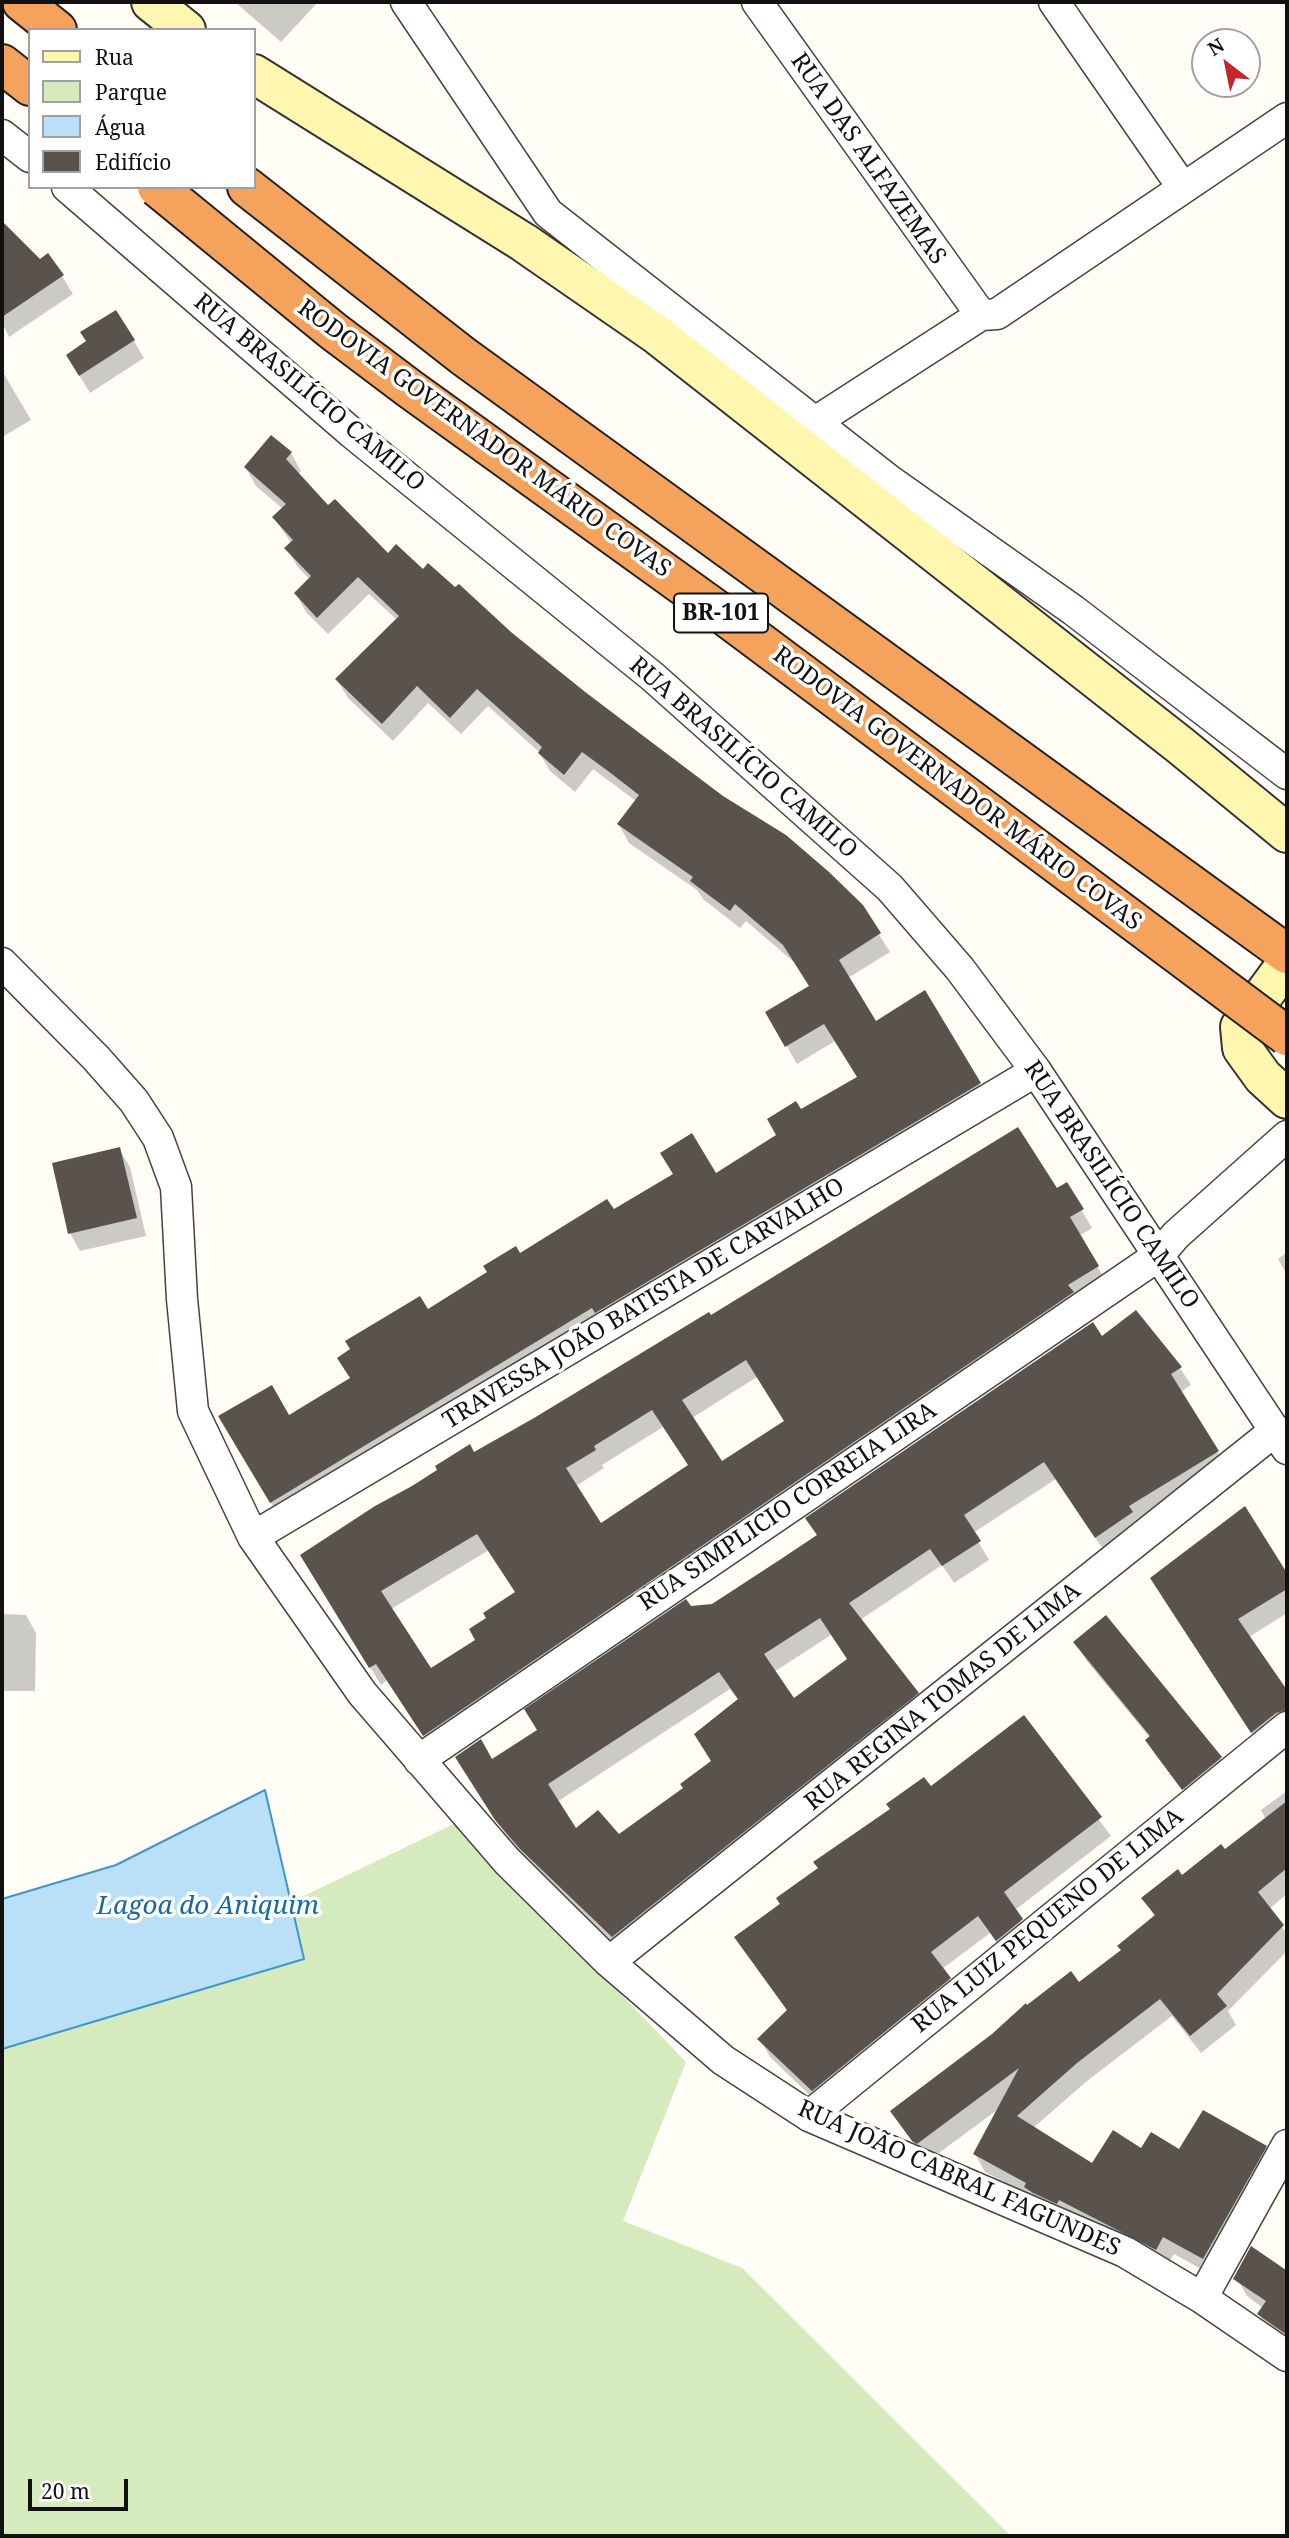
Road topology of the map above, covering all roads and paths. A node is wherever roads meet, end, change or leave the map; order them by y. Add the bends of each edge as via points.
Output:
1 (22, 2) edge
2 (151, 2) edge
3 (405, 2) edge
4 (757, 2) edge
5 (1054, 2) edge
6 (54, 28) edge
7 (184, 28) edge
8 (2, 64) edge
9 (256, 75) edge
10 (28, 84) edge
11 (1287, 118) edge
12 (2, 135) edge
13 (28, 155) edge
14 (1183, 188) junction
15 (69, 189) edge
16 (159, 189) edge
17 (250, 189) edge
18 (981, 316) junction
19 (815, 422) junction
20 (1287, 774) edge
21 (1287, 833) edge
22 (1287, 954) edge
23 (2, 963) edge
24 (1287, 963) edge
25 (1287, 1037) edge
26 (1036, 1071) junction
27 (1287, 1099) edge
28 (1287, 1136) edge
29 (1158, 1256) junction
30 (1282, 1440) edge
31 (253, 1537) junction
32 (1287, 1727) edge
33 (419, 1760) junction
34 (609, 1962) junction
35 (809, 2116) junction
36 (1287, 2145) edge
37 (1202, 2298) junction
38 (1287, 2356) edge

1 - 6 highway
2 - 7 street
3 - 19 street via 548,213
4 - 18 street, RUA DAS ALFAZEMAS
5 - 14 street
8 - 10 highway
9 - 21 street via 523,242 656,334
11 - 14 street
12 - 13 street
14 - 18 street via 997,314
15 - 26 street, RUA BRASILÍCIO CAMILO via 352,433 653,677 796,801 890,888 960,969
16 - 25 highway, RODOVIA GOVERNADOR MÁRIO COVAS / BR-101, bridge via 388,373 732,621
17 - 22 highway, BR-101 via 474,364
18 - 19 street
19 - 20 street via 929,510 1073,610
23 - 31 street, RUA JOÃO CABRAL FAGUNDES via 135,1101 158,1138 176,1187 193,1410
24 - 27 street via 1240,1027 1242,1048
26 - 29 street, RUA BRASILÍCIO CAMILO
26 - 31 street, TRAVESSA JOÃO BATISTA DE CARVALHO
28 - 29 street, RUA SIMPLICIO CORREIA LIRA
29 - 30 street, RUA BRASILÍCIO CAMILO
29 - 33 street, RUA SIMPLICIO CORREIA LIRA
30 - 34 street, RUA REGINA TOMAS DE LIMA
31 - 33 street, RUA JOÃO CABRAL FAGUNDES via 362,1693
32 - 35 street, RUA LUIZ PEQUENO DE LIMA
33 - 34 street, RUA JOÃO CABRAL FAGUNDES via 507,1861
34 - 35 street, RUA JOÃO CABRAL FAGUNDES via 723,2060
35 - 37 street, RUA JOÃO CABRAL FAGUNDES via 1125,2252
36 - 37 street
37 - 38 street, RUA JOÃO CABRAL FAGUNDES

